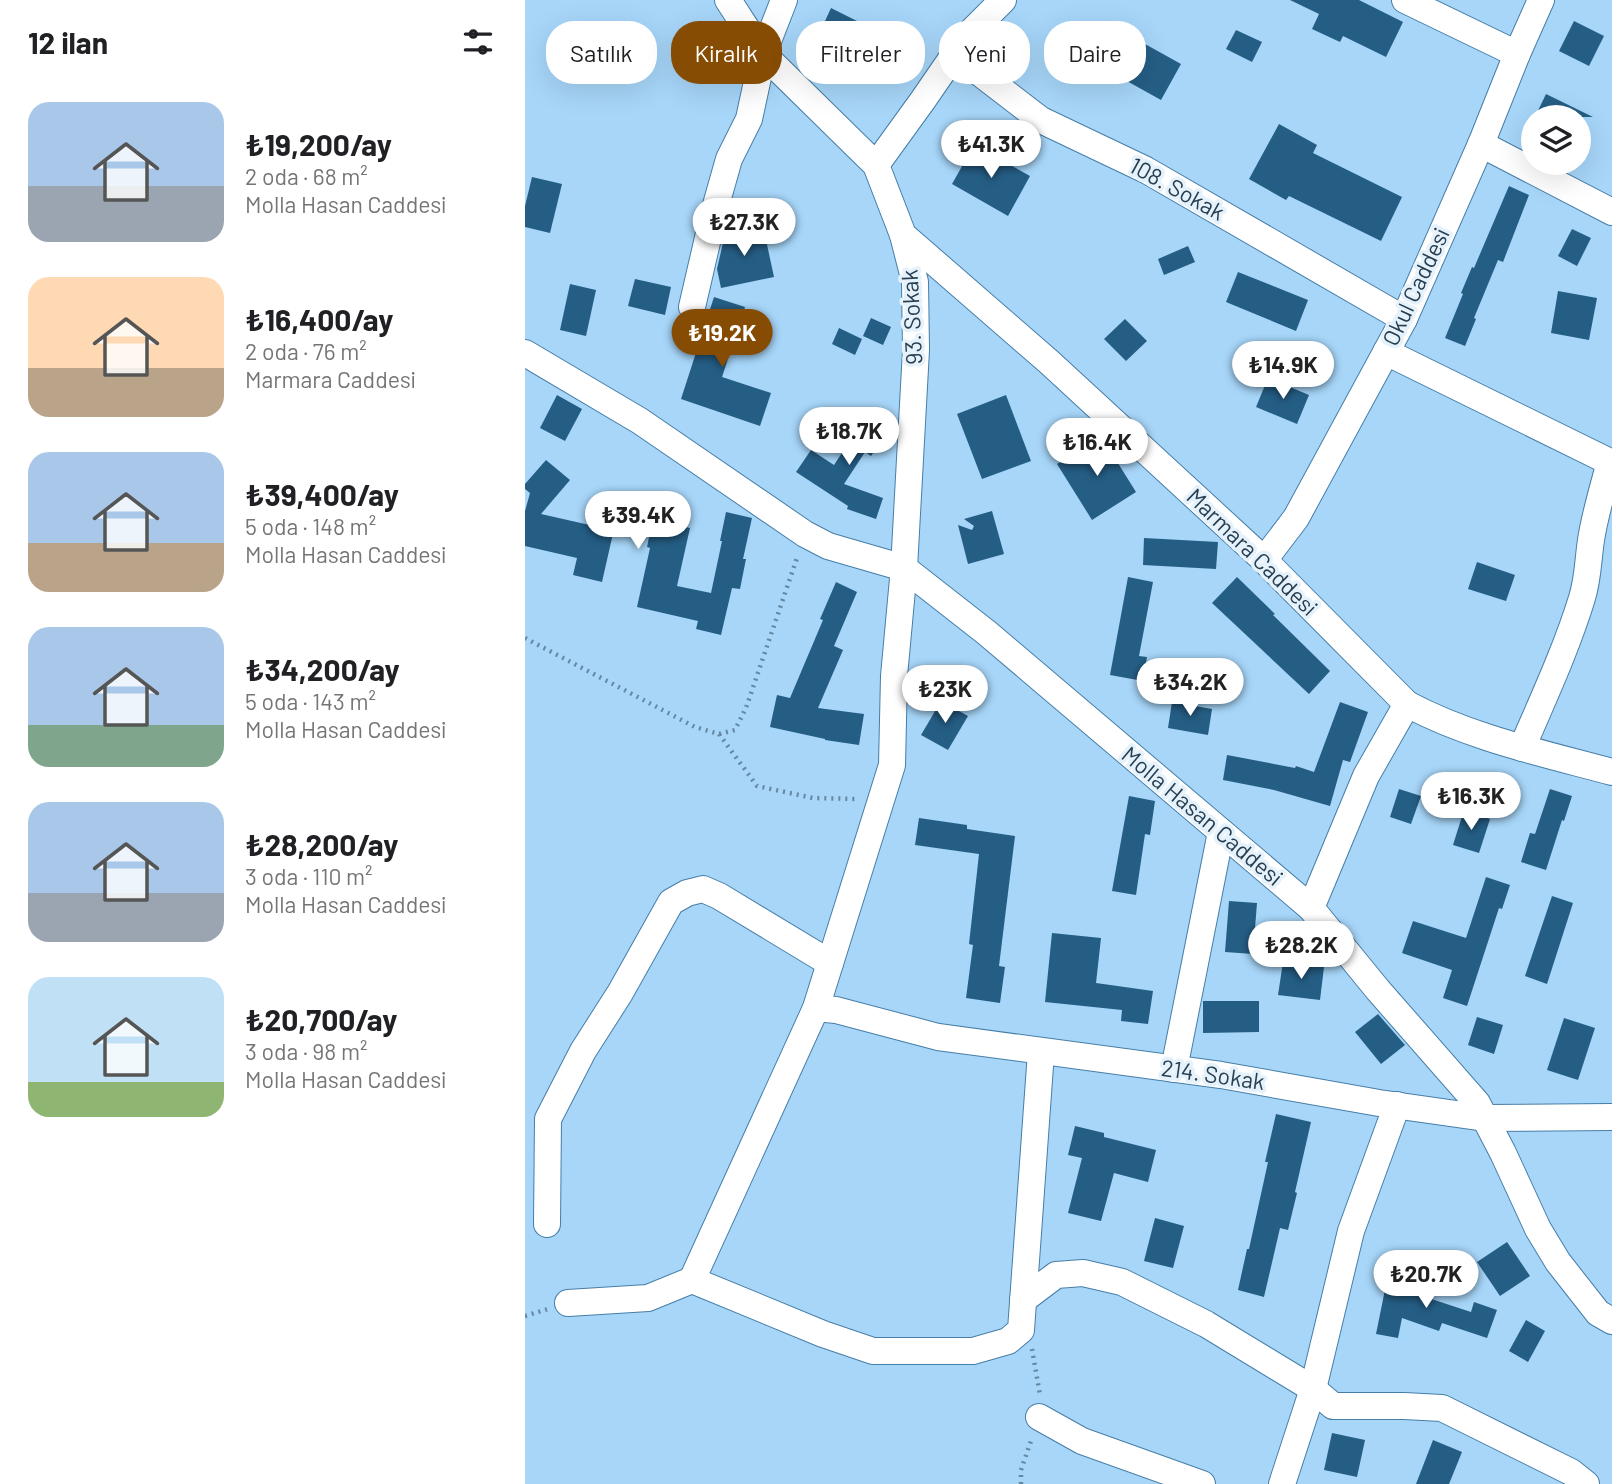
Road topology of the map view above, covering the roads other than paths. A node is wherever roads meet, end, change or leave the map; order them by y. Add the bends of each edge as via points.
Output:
1 (728, 0) edge
2 (784, 0) edge
3 (1003, 0) edge
4 (1405, 0) edge
5 (1541, 0) edge
6 (742, 21) edge
7 (776, 21) edge
8 (982, 21) edge
9 (1517, 54) junction
10 (782, 73) edge
11 (939, 76) edge
12 (757, 84) edge
13 (994, 84) edge
14 (1481, 144) junction
15 (876, 165) junction
16 (1612, 212) edge
17 (903, 235) junction
18 (692, 307) dead end
19 (1404, 319) junction
20 (1386, 352) junction
21 (525, 353) edge
22 (1611, 462) edge
23 (1264, 560) junction
24 (904, 568) junction
25 (1407, 705) junction
26 (1523, 748) junction
27 (1612, 772) edge
28 (1221, 832) junction
29 (1311, 908) junction
30 (830, 963) junction
31 (816, 1008) junction
32 (1041, 1052) junction
33 (1174, 1069) junction
34 (1397, 1105) junction
35 (1612, 1117) edge
36 (1485, 1118) junction
37 (547, 1223) dead end
38 (692, 1280) junction
39 (1023, 1300) junction
40 (568, 1303) dead end
41 (1612, 1321) edge
42 (1313, 1390) junction
43 (1039, 1417) dead end
44 (1202, 1484) edge
45 (1282, 1484) edge
46 (1586, 1484) edge

1 - 6 street, Marmara Caddesi
2 - 7 street
3 - 8 street
4 - 9 street
5 - 9 street, Okul Caddesi
9 - 14 street, Okul Caddesi
10 - 15 street, Marmara Caddesi
11 - 15 street
12 - 18 street via 749,119 729,159
13 - 19 street, 108. Sokak via 1041,120 1146,170
14 - 16 street
14 - 19 street, Okul Caddesi
15 - 17 street, Marmara Caddesi
17 - 23 street, Marmara Caddesi
17 - 24 street, 93. Sokak via 915,282 916,350
19 - 20 street, Okul Caddesi
20 - 22 street
20 - 23 street, Okul Caddesi via 1296,517
21 - 24 street, Molla Hasan Caddesi via 640,421 804,534 828,546
22 - 26 street via 1593,527 1583,598
23 - 25 street, Marmara Caddesi
24 - 28 street, Molla Hasan Caddesi
24 - 30 street, 93. Sokak via 892,765
25 - 26 street, Marmara Caddesi via 1434,719
25 - 29 street via 1366,776
26 - 27 street, Marmara Caddesi
28 - 29 street, Molla Hasan Caddesi
28 - 33 street
29 - 36 street, Molla Hasan Caddesi
30 - 31 street, 93. Sokak
30 - 37 street via 703,889 671,902 548,1119
31 - 32 street, 214. Sokak via 938,1037
31 - 38 street, 93. Sokak
32 - 33 street, 214. Sokak
32 - 39 street
33 - 34 street, 214. Sokak
34 - 36 street, 214. Sokak
34 - 42 street via 1351,1231
35 - 36 street, 214. Sokak
36 - 41 street, Molla Hasan Caddesi via 1558,1262 1598,1313
38 - 39 street via 873,1351 973,1351 1008,1341 1021,1330
38 - 40 street via 648,1297
39 - 42 street via 1056,1275 1083,1273 1122,1282 1206,1324
42 - 45 street
42 - 46 street via 1333,1406 1442,1408 1571,1472
43 - 44 street via 1082,1441

